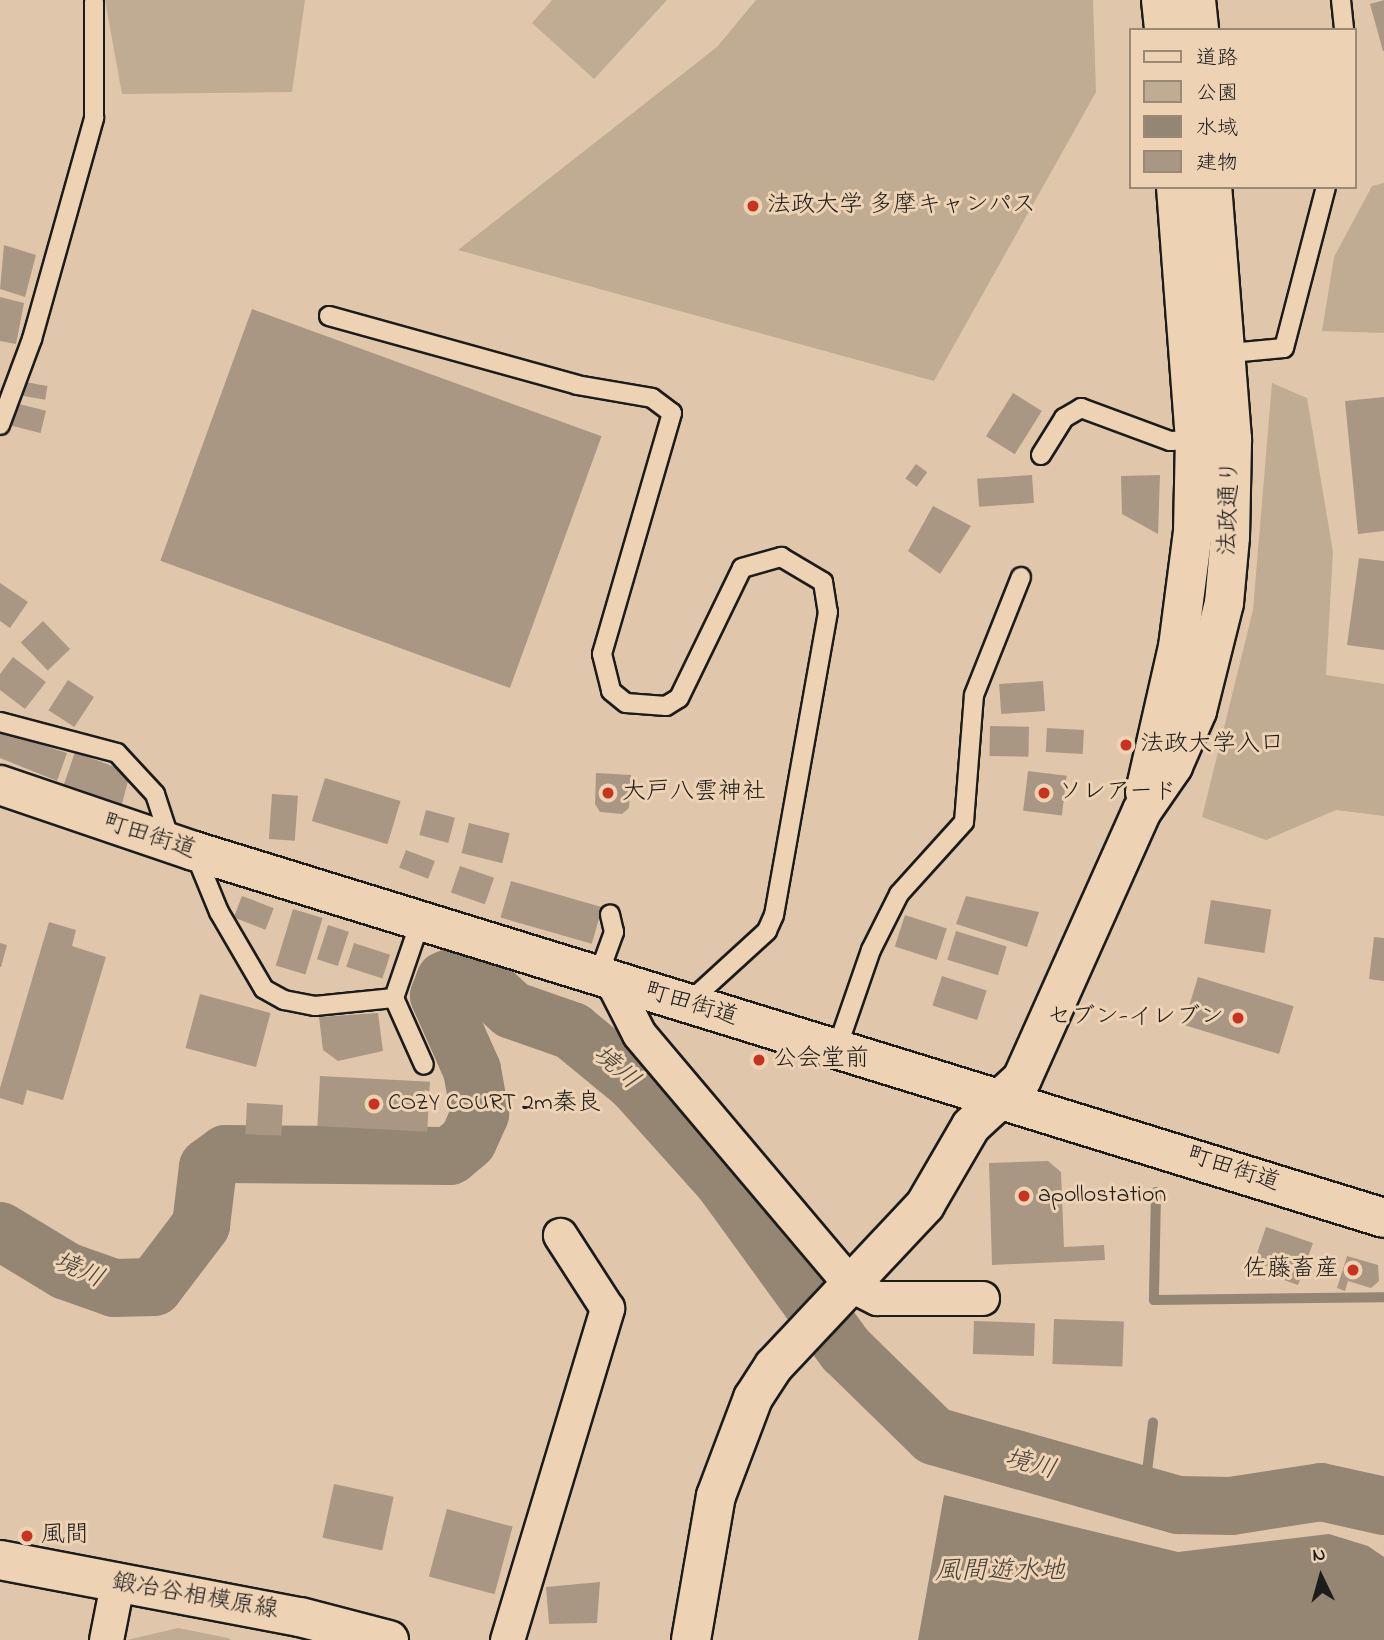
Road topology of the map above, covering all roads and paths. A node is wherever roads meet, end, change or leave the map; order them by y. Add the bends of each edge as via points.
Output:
1 (1161, 0) edge
2 (1196, 0) edge
3 (1341, 0) edge
4 (94, 2) dead end
5 (1164, 28) edge
6 (1199, 28) edge
7 (1344, 28) edge
8 (1176, 189) edge
9 (1212, 189) edge
10 (1325, 189) edge
11 (329, 316) dead end
12 (1208, 355) junction
13 (0, 425) edge
14 (1214, 440) junction
15 (1041, 455) dead end
16 (1021, 577) dead end
17 (0, 722) edge
18 (0, 785) edge
19 (183, 848) junction
20 (610, 914) dead end
21 (420, 922) junction
22 (605, 979) junction
23 (394, 998) junction
24 (687, 1004) junction
25 (835, 1051) junction
26 (424, 1065) dead end
27 (1003, 1097) junction
28 (1384, 1218) edge
29 (560, 1235) dead end
30 (846, 1290) junction
31 (982, 1298) dead end
32 (0, 1560) edge
33 (117, 1584) junction
34 (298, 1628) edge
35 (106, 1640) edge
36 (389, 1640) edge
37 (507, 1640) edge
38 (691, 1640) edge

1 - 5 street
2 - 6 street
3 - 7 lane
4 - 13 lane via 94,118 32,339
8 - 12 street, 法政通り
9 - 12 street, 法政通り
10 - 12 lane via 1284,348
11 - 24 lane via 577,385 652,398 672,413 601,654 611,691 626,703 666,706 679,698 741,568 782,556 822,582 828,612 775,915 767,931
12 - 14 street, 法政通り
14 - 15 lane via 1170,441 1081,408 1065,418
14 - 27 street, 法政通り via 1230,537 1214,654 1173,766 1142,811 1035,1057
16 - 25 lane via 974,695 964,822 900,894 871,950
17 - 19 lane via 117,752 155,794
18 - 19 street, 町田街道
19 - 21 street, 町田街道
19 - 23 lane via 272,996 315,1006
20 - 22 lane via 614,932
21 - 22 street, 町田街道
21 - 23 lane
22 - 24 street, 町田街道
22 - 30 street via 639,1034
23 - 26 lane
24 - 25 street, 町田街道
25 - 27 street, 町田街道
27 - 28 street, 町田街道
27 - 30 street, 法政通り via 971,1126 925,1205
29 - 37 street via 607,1308
30 - 31 street via 877,1298
30 - 38 street, 法政通り via 767,1377 731,1445 703,1550
32 - 33 street, 鍛冶谷相模原線
33 - 34 street, 鍛冶谷相模原線
33 - 35 street
34 - 36 street, 鍛冶谷相模原線

